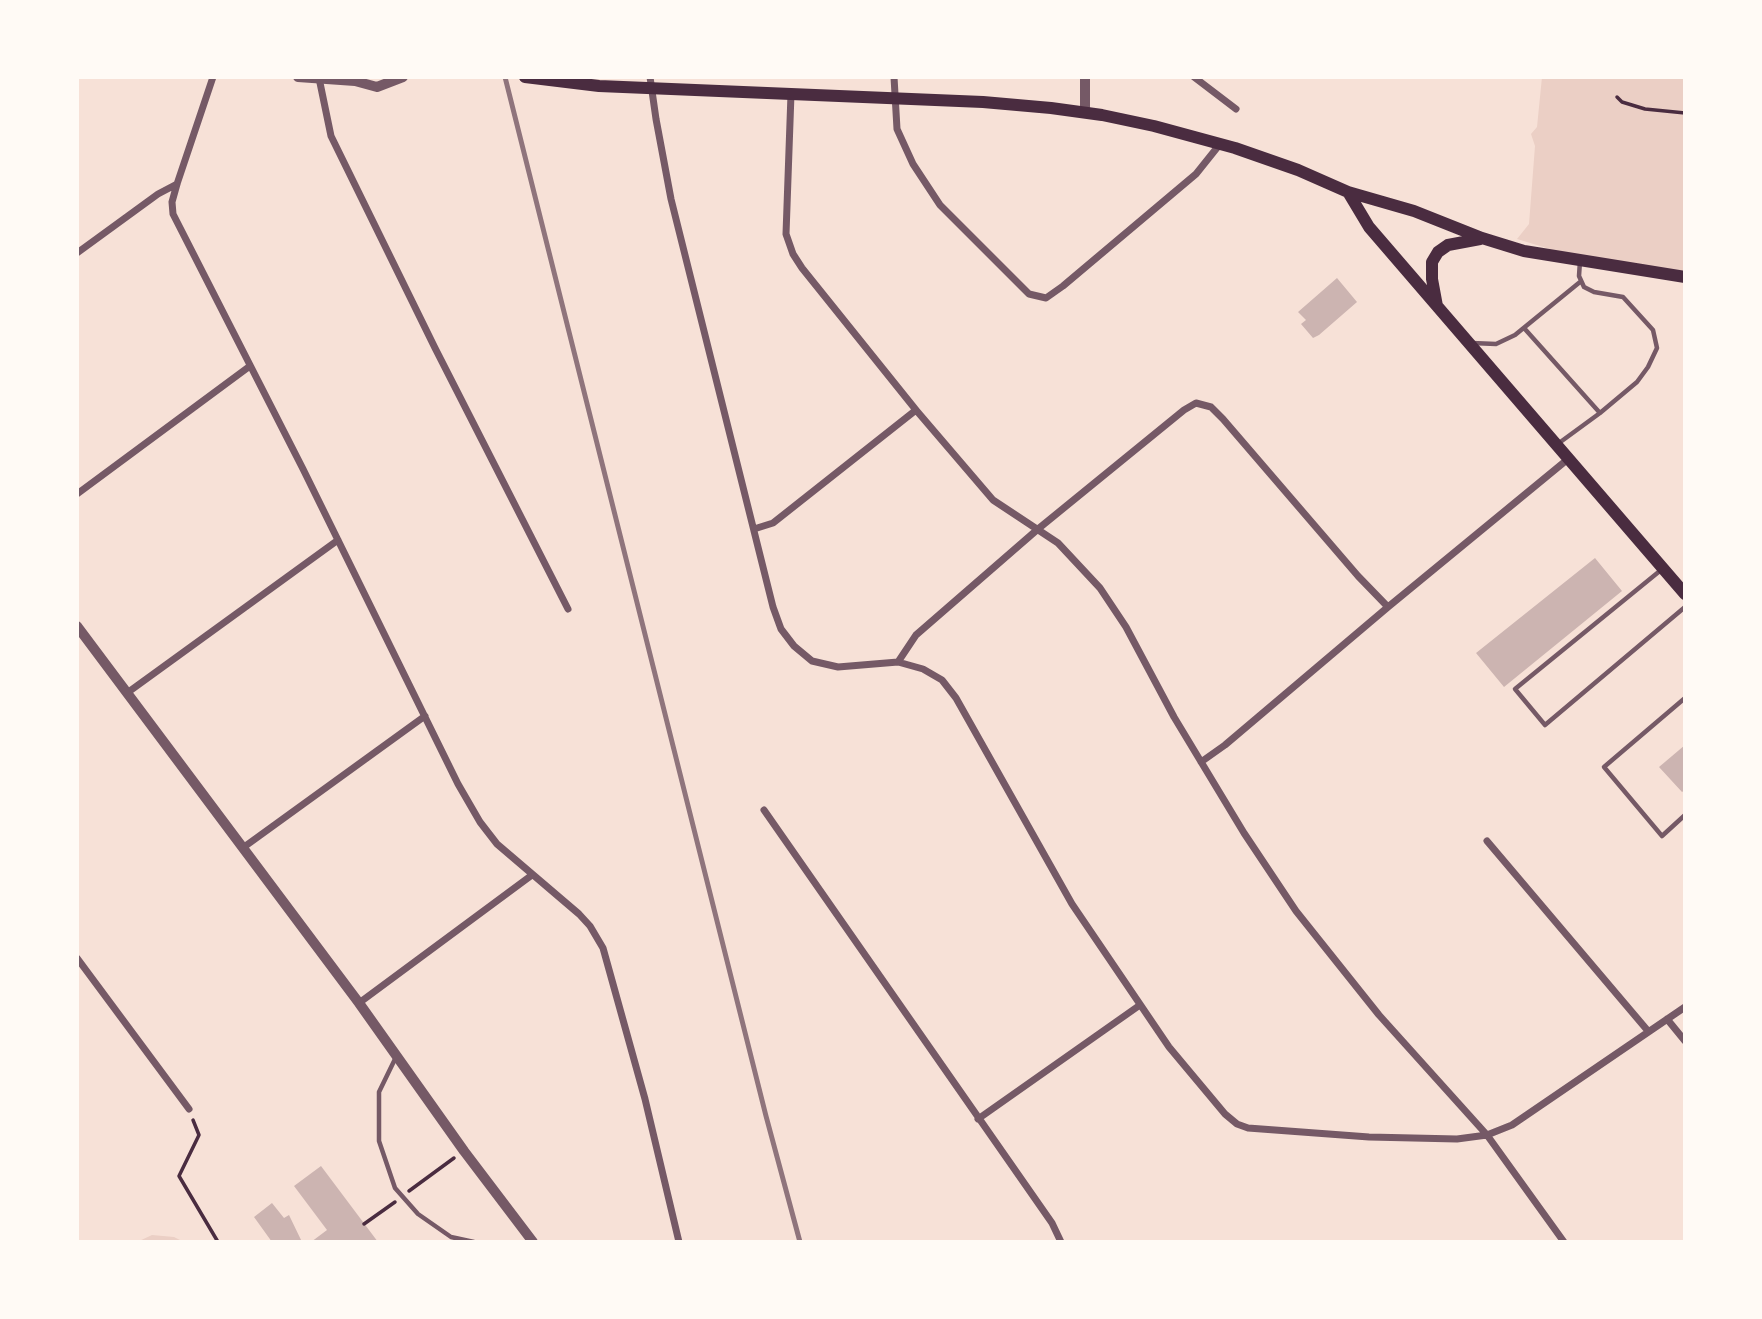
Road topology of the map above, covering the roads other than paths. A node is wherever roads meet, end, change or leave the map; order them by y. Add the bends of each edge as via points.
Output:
1 (213, 77) edge
2 (298, 77) edge
3 (403, 77) edge
4 (894, 77) edge
5 (1085, 77) edge
6 (1194, 77) edge
7 (319, 78) edge
8 (528, 78) edge
9 (358, 79) edge
10 (651, 83) edge
11 (791, 94) junction
12 (894, 98) junction
13 (1236, 109) dead end
14 (1085, 113) junction
15 (1221, 144) junction
16 (177, 184) junction
17 (1348, 192) junction
18 (1482, 239) junction
19 (77, 253) edge
20 (1581, 260) junction
21 (1685, 277) edge
22 (1580, 282) junction
23 (1437, 306) junction
24 (1524, 328) junction
25 (1468, 343) junction
26 (250, 366) junction
27 (916, 410) junction
28 (1600, 413) junction
29 (1556, 445) junction
30 (1568, 459) junction
31 (77, 494) edge
32 (754, 529) junction
33 (1038, 529) junction
34 (338, 540) junction
35 (1663, 569) junction
36 (1685, 594) edge
37 (1388, 607) junction
38 (1685, 607) edge
39 (568, 609) dead end
40 (77, 626) edge
41 (898, 662) junction
42 (128, 693) junction
43 (1685, 698) edge
44 (425, 716) junction
45 (1201, 762) junction
46 (764, 810) dead end
47 (1685, 815) edge
48 (1487, 841) dead end
49 (244, 847) junction
50 (532, 875) junction
51 (77, 958) edge
52 (359, 1003) junction
53 (1140, 1005) junction
54 (1685, 1007) edge
55 (1667, 1019) junction
56 (1648, 1031) junction
57 (1685, 1041) edge
58 (397, 1056) junction
59 (189, 1109) road end
60 (978, 1119) junction
61 (1487, 1135) junction
62 (474, 1242) edge
63 (533, 1242) edge
64 (679, 1242) edge
65 (1061, 1242) edge
66 (1564, 1242) edge

1 - 16 street
2 - 7 street
3 - 9 street via 377,87
4 - 12 street
5 - 14 street
6 - 13 street
7 - 9 street
7 - 39 street via 331,136
8 - 10 main road via 571,84
10 - 11 main road
10 - 32 street via 671,199
11 - 12 main road
11 - 27 street via 786,234 793,254
12 - 14 main road via 1016,104
12 - 15 street via 897,128 913,164 940,205 1029,294 1046,298 1196,174
14 - 15 main road
15 - 17 main road
16 - 19 street
16 - 26 street via 173,214
17 - 18 main road via 1414,211
17 - 23 main road via 1369,227
18 - 20 main road
18 - 23 main road via 1448,245 1438,252 1432,262
20 - 21 main road
20 - 22 lane
22 - 24 lane
22 - 28 lane via 1594,292 1623,296 1653,330 1657,348 1637,382
23 - 25 main road
24 - 25 lane via 1496,344
24 - 28 lane
25 - 29 main road
26 - 31 street
26 - 34 street
27 - 32 street via 773,523
27 - 33 street via 993,500
28 - 29 lane
29 - 30 main road
30 - 35 main road
30 - 37 street
32 - 41 street via 773,607 794,646 812,661 838,667
33 - 37 street via 1196,403 1210,407 1223,419
33 - 41 street via 916,635
33 - 45 street via 1058,543 1100,588
34 - 42 street
34 - 44 street
35 - 36 main road
35 - 38 lane via 1515,689 1545,725
37 - 45 street
40 - 42 street
41 - 53 street via 923,668 942,680 956,698 1072,904
42 - 49 street
43 - 47 lane via 1604,767 1662,836
44 - 49 street
44 - 50 street via 480,822
45 - 61 street via 1296,911 1332,958
46 - 60 street
48 - 56 street
49 - 52 street
50 - 52 street
50 - 64 street via 579,914 603,948
51 - 59 street
52 - 58 street
53 - 60 street
53 - 61 street via 1169,1047 1237,1124 1369,1137
54 - 55 street
55 - 56 street
55 - 57 street
56 - 61 street via 1512,1125
58 - 62 lane via 379,1091 379,1141 395,1188 418,1214 451,1237
58 - 63 street
60 - 65 street
61 - 66 street

